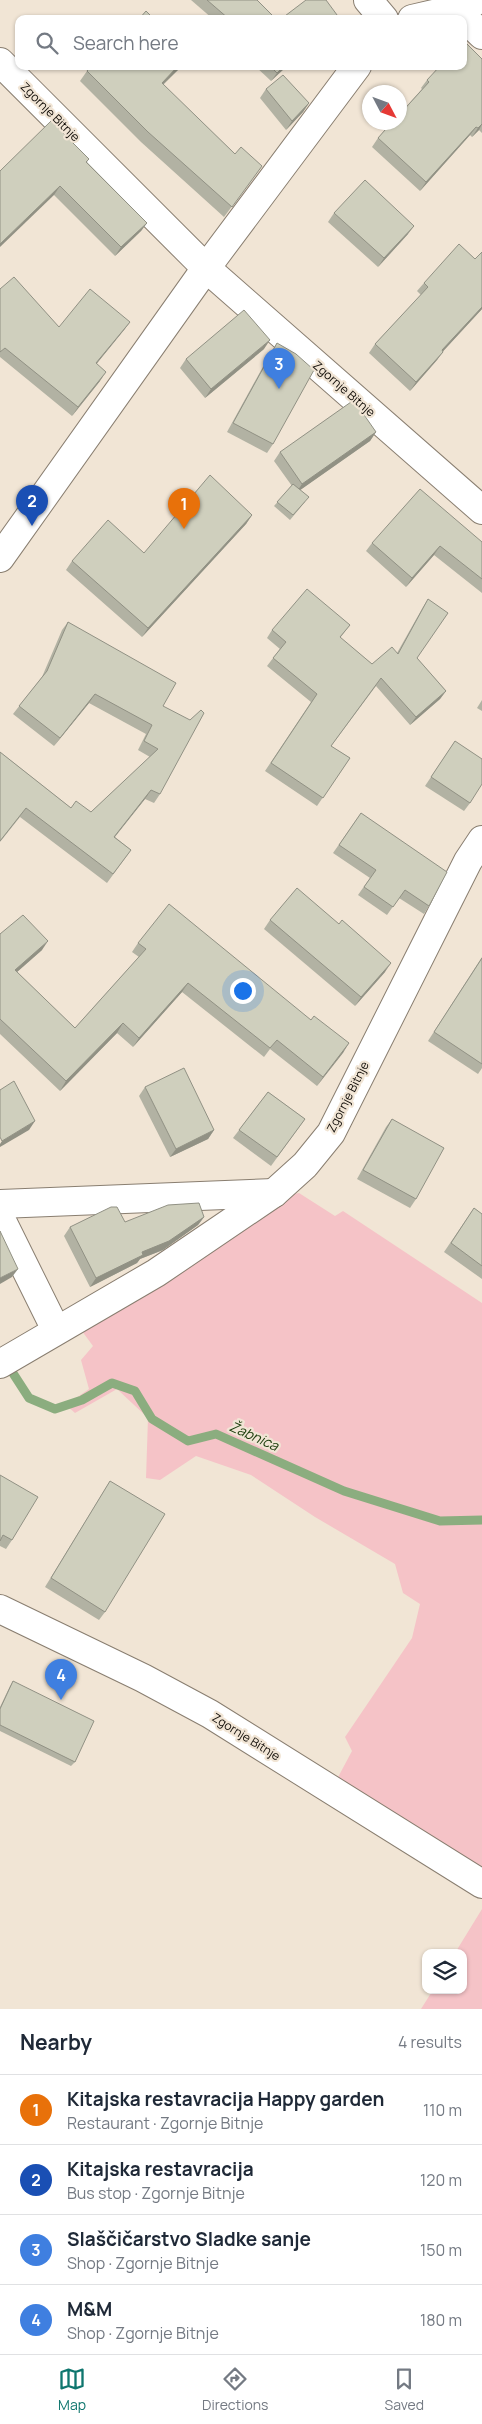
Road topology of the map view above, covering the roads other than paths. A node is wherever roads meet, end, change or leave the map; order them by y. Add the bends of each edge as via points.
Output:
1 (368, 0) edge
2 (467, 4) edge
3 (381, 15) edge
4 (427, 15) edge
5 (482, 35) edge
6 (0, 62) edge
7 (354, 70) edge
8 (206, 268) junction
9 (482, 510) edge
10 (0, 558) edge
11 (482, 840) edge
12 (274, 1193) junction
13 (0, 1204) edge
14 (0, 1217) edge
15 (56, 1330) junction
16 (10, 1358) edge
17 (0, 1609) edge
18 (482, 1884) edge

1 - 3 street
2 - 4 street
2 - 5 street
6 - 8 street, Zgornje Bitnje
7 - 8 street
8 - 9 street, Zgornje Bitnje
8 - 10 street
11 - 12 street, Zgornje Bitnje via 468,861 331,1133 305,1165
12 - 13 street
12 - 15 street, Zgornje Bitnje via 156,1273
14 - 15 street
15 - 16 street, Zgornje Bitnje
17 - 18 street, Zgornje Bitnje via 210,1714

